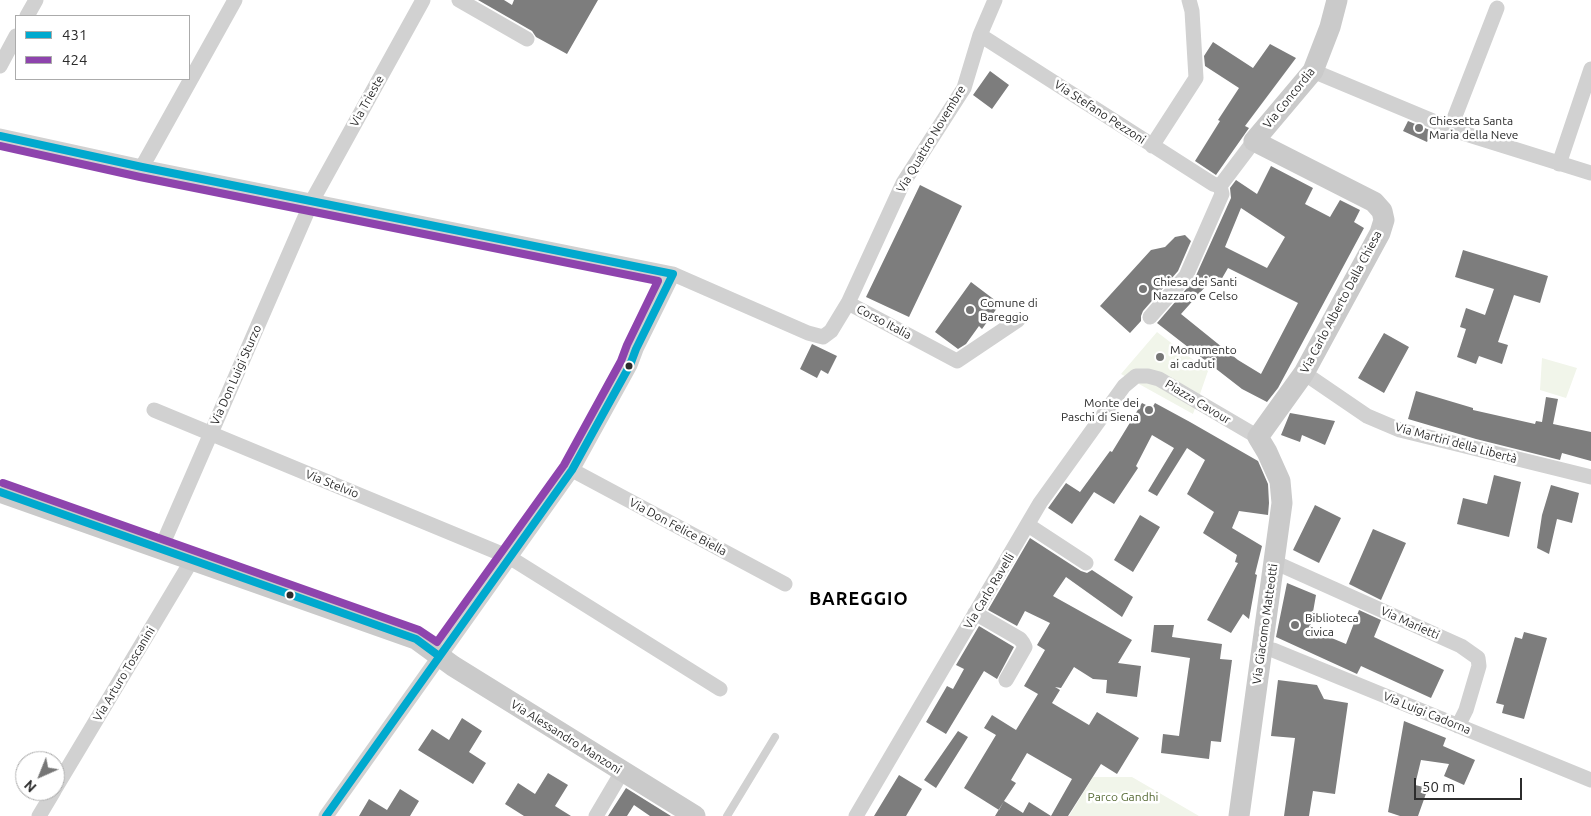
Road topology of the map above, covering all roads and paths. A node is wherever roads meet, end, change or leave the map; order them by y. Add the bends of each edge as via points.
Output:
1 (36, 0) edge
2 (235, 0) edge
3 (423, 0) edge
4 (459, 0) edge
5 (1189, 0) edge
6 (1337, 0) edge
7 (989, 2) edge
8 (1497, 8) dead end
9 (28, 15) edge
10 (980, 35) junction
11 (15, 38) edge
12 (527, 39) dead end
13 (0, 66) edge
14 (1591, 69) edge
15 (1313, 71) junction
16 (1450, 129) junction
17 (0, 136) edge
18 (1254, 141) junction
19 (1152, 146) junction
20 (1559, 164) junction
21 (142, 167) junction
22 (1591, 173) edge
23 (1220, 186) junction
24 (312, 201) junction
25 (672, 274) junction
26 (848, 303) junction
27 (1150, 317) dead end
28 (1018, 320) dead end
29 (1146, 364) dead end
30 (1304, 373) junction
31 (1132, 374) junction
32 (154, 410) dead end
33 (210, 434) junction
34 (1258, 437) junction
35 (572, 470) junction
36 (1591, 477) edge
37 (0, 492) edge
38 (1028, 525) junction
39 (161, 548) junction
40 (509, 557) junction
41 (192, 560) junction
42 (1274, 562) junction
43 (1086, 563) dead end
44 (785, 584) dead end
45 (975, 613) junction
46 (1262, 650) junction
47 (439, 656) junction
48 (1006, 680) dead end
49 (720, 689) dead end
50 (1458, 726) junction
51 (775, 736) dead end
52 (65, 772) edge
53 (622, 772) junction
54 (1591, 780) edge
55 (48, 801) edge
56 (39, 816) edge
57 (326, 816) edge
58 (596, 816) edge
59 (694, 816) edge
60 (727, 816) edge
61 (856, 816) edge
62 (1239, 816) edge

1 - 9 street
2 - 21 street
3 - 24 street, Via Trieste
4 - 12 street
5 - 19 street via 1196,78
6 - 15 street, Via Concordia
7 - 10 street, Via Quattro Novembre
8 - 16 street
10 - 19 street, Via Stefano Pezzoni
10 - 26 street, Via Quattro Novembre via 964,88 902,183
11 - 13 street
14 - 20 street
15 - 16 street
15 - 18 street, Via Concordia
16 - 20 street
17 - 21 street
18 - 23 street, Via Concordia
18 - 30 street, Via Carlo Alberto Dalla Chiesa via 1374,202 1382,211 1384,220
19 - 23 street, Via Stefano Pezzoni
20 - 22 street
21 - 24 street
23 - 27 street via 1222,194 1186,276
24 - 25 street
24 - 33 street, Via Don Luigi Sturzo
25 - 26 street, Corso Italia via 823,337 831,331
25 - 35 street via 630,365
26 - 28 street, Corso Italia via 957,361
29 - 31 street, Via Carlo Ravelli
30 - 34 street, Via Carlo Alberto Dalla Chiesa via 1273,407
30 - 36 street, Via Martiri della Libertà via 1368,416 1400,430
31 - 34 street, Piazza Cavour via 1159,379 1233,417
31 - 38 street, Via Carlo Ravelli via 1040,503
32 - 33 street, Via Stelvio
33 - 39 street, Via Don Luigi Sturzo
33 - 40 street, Via Stelvio
34 - 42 street, Via Giacomo Matteotti via 1280,481 1282,503
35 - 40 street
35 - 44 street, Via Don Felice Biella
37 - 39 street, Via Alessandro Manzoni
38 - 43 street
38 - 45 street, Via Carlo Ravelli
39 - 41 street, Via Alessandro Manzoni
40 - 47 street
40 - 49 street, Via Stelvio
41 - 47 street, Via Alessandro Manzoni via 416,640
41 - 52 street, Via Arturo Toscanini
42 - 46 street, Via Giacomo Matteotti
42 - 50 street, Via Marietti via 1461,646 1478,658 1479,666
45 - 48 street via 1024,642 1025,647
45 - 61 street, Via Carlo Ravelli
46 - 50 street, Via Luigi Cadorna via 1273,650
46 - 62 street, Via Giacomo Matteotti
47 - 53 street, Via Alessandro Manzoni
47 - 57 street
50 - 54 street, Via Luigi Cadorna
51 - 60 lane
53 - 58 street
53 - 59 street, Via Alessandro Manzoni
55 - 56 street, Via Arturo Toscanini

